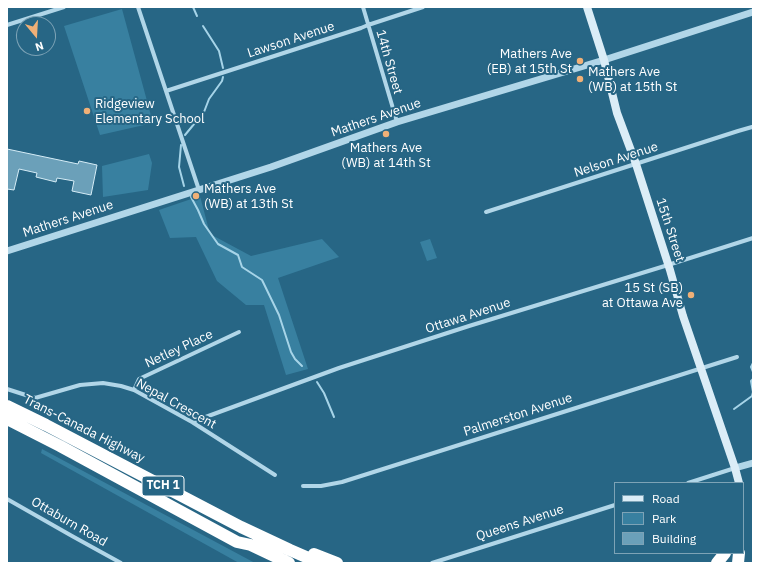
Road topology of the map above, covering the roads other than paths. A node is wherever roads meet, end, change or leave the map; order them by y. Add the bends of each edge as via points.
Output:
1 (64, 7) edge
2 (138, 7) edge
3 (363, 7) edge
4 (422, 7) edge
5 (587, 7) edge
6 (753, 12) edge
7 (7, 25) edge
8 (368, 25) junction
9 (604, 60) junction
10 (166, 91) junction
11 (397, 122) junction
12 (752, 127) dead end
13 (636, 164) junction
14 (199, 190) junction
15 (486, 212) dead end
16 (753, 238) edge
17 (7, 251) edge
18 (668, 265) junction
19 (239, 332) dead end
20 (737, 357) dead end
21 (701, 368) junction
22 (7, 389) edge
23 (134, 390) junction
24 (7, 406) edge
25 (7, 419) edge
26 (192, 422) junction
27 (753, 463) edge
28 (735, 468) junction
29 (275, 475) dead end
30 (691, 482) edge
31 (739, 482) edge
32 (303, 486) dead end
33 (7, 499) edge
34 (614, 506) edge
35 (217, 514) junction
36 (237, 542) junction
37 (726, 554) edge
38 (121, 563) edge
39 (275, 563) edge
40 (289, 563) edge
41 (320, 563) edge
42 (337, 563) edge
43 (432, 563) edge
44 (717, 563) edge

1 - 7 street
2 - 10 street
3 - 8 street, 14th Street
4 - 8 street, Lawson Avenue
5 - 9 main road, 15th Street
6 - 9 street, Mathers Avenue
8 - 10 street, Lawson Avenue
8 - 11 street, 14th Street
9 - 11 street, Mathers Avenue
9 - 13 main road, 15th Street via 617,113
10 - 14 street
11 - 14 street, Mathers Avenue
12 - 13 street, Nelson Avenue
13 - 15 street, Nelson Avenue
13 - 18 main road, 15th Street
14 - 17 street, Mathers Avenue
16 - 18 street, Ottawa Avenue
18 - 21 main road, 15th Street
18 - 26 street, Ottawa Avenue via 359,362
19 - 23 street, Netley Place via 139,379
20 - 21 street, Palmerston Avenue
21 - 28 main road, 15th Street
21 - 32 street, Palmerston Avenue via 342,482
22 - 23 street, Nepal Crescent via 35,398 80,385 103,383
23 - 26 street, Nepal Crescent
24 - 35 highway, Trans-Canada Highway / TCH 1
25 - 36 highway, Trans-Canada Highway / TCH 1
26 - 29 street, Nepal Crescent
27 - 28 street
28 - 30 street
28 - 31 main road, 15th Street
33 - 38 street, Ottaburn Road
34 - 43 street, Queens Avenue
35 - 41 highway, Trans-Canada Highway / TCH 1
35 - 42 highway
36 - 39 highway
36 - 40 highway, Trans-Canada Highway / TCH 1 via 251,545
37 - 44 highway

